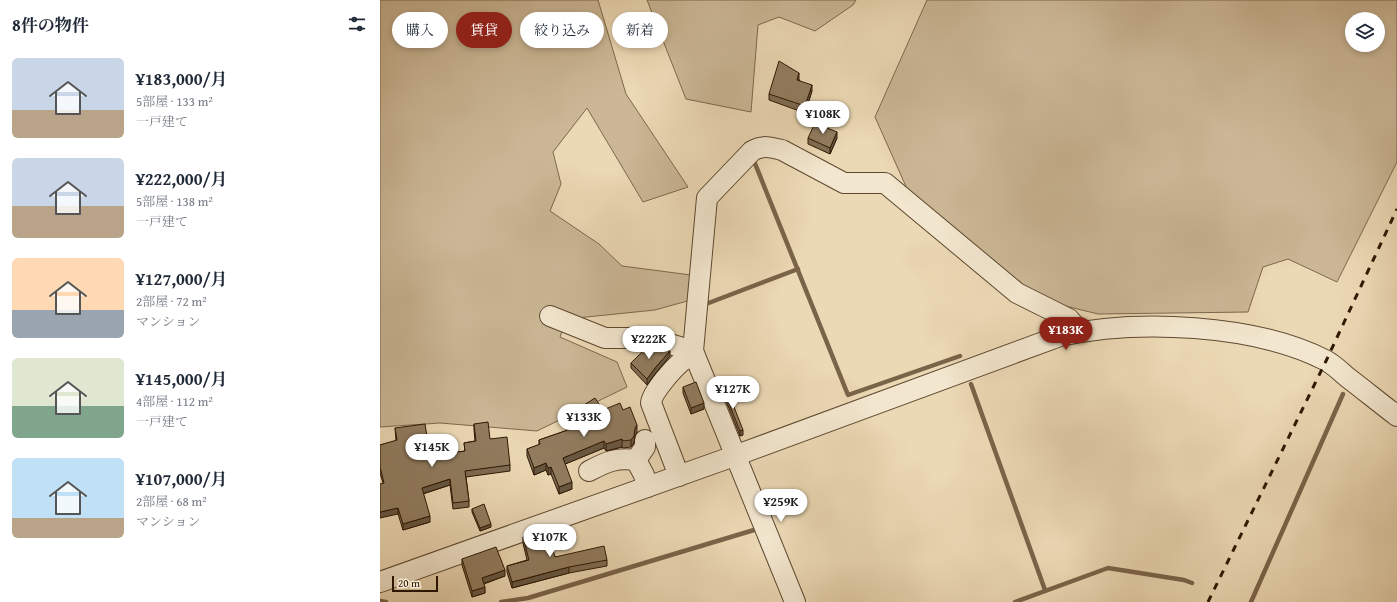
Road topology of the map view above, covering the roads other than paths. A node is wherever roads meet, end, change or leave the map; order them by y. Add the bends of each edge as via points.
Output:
1 (550, 316) dead end
2 (1080, 332) junction
3 (694, 352) junction
4 (1397, 416) edge
5 (645, 440) dead end
6 (737, 455) junction
7 (636, 460) junction
8 (589, 471) dead end
9 (679, 476) junction
10 (648, 487) junction
11 (380, 582) edge
12 (796, 602) edge

1 - 3 street via 605,338 650,338
2 - 3 street via 1069,319 1017,293 885,183 844,183 782,150 758,147 707,198
2 - 4 street via 1138,327 1181,328 1231,332 1280,342 1326,361
2 - 6 street via 1060,336
3 - 6 street
3 - 9 street via 681,362 652,397
5 - 7 street via 645,447
6 - 9 street
6 - 12 street
7 - 8 street via 609,461
7 - 10 street
9 - 10 street
10 - 11 street

